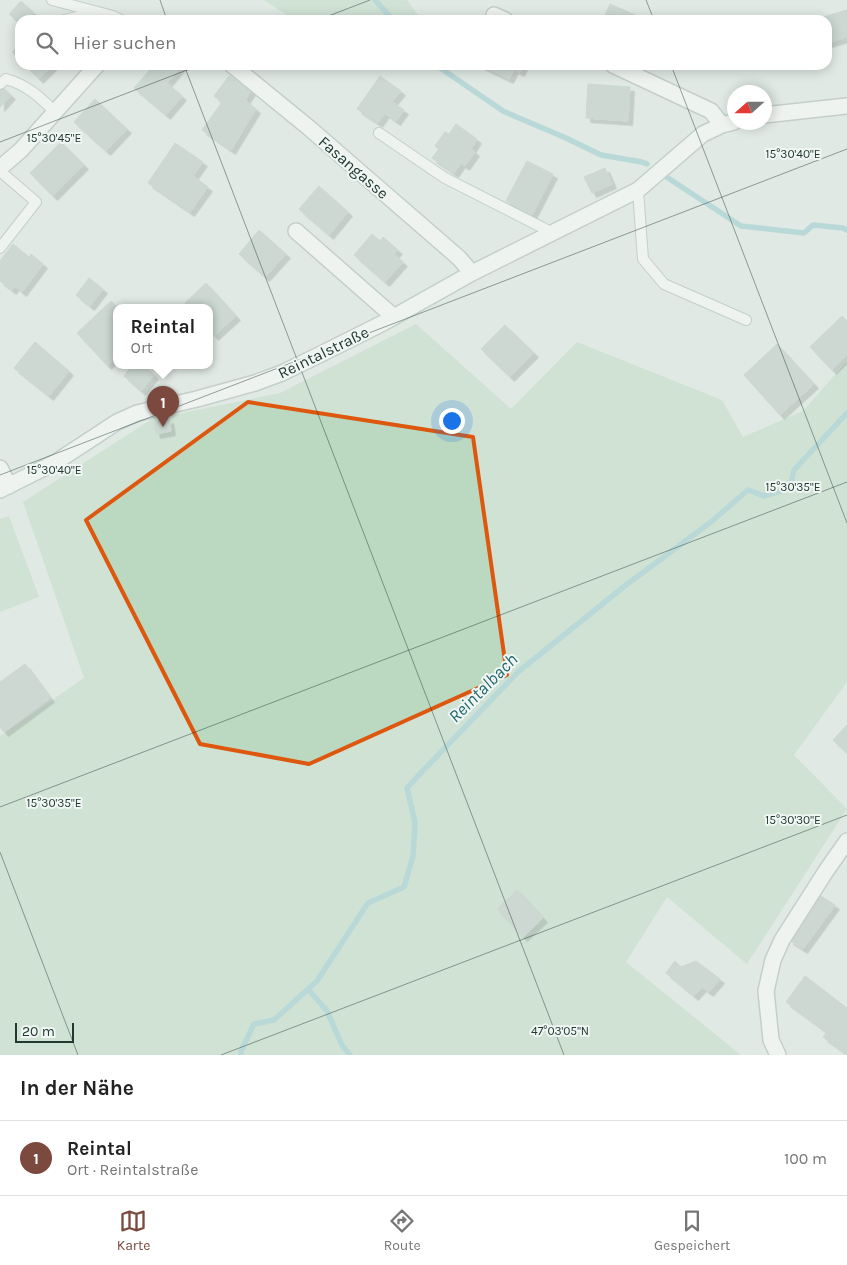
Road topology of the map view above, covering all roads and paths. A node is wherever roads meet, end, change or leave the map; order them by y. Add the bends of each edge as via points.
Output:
1 (52, 0) edge
2 (98, 12) junction
3 (85, 15) edge
4 (107, 15) edge
5 (93, 70) edge
6 (238, 70) edge
7 (623, 70) edge
8 (0, 84) edge
9 (847, 106) edge
10 (56, 112) junction
11 (772, 114) edge
12 (727, 123) edge
13 (727, 124) edge
14 (379, 133) dead end
15 (0, 169) edge
16 (638, 190) junction
17 (296, 231) dead end
18 (553, 232) junction
19 (0, 248) edge
20 (472, 273) junction
21 (394, 317) junction
22 (746, 320) dead end
23 (0, 468) edge
24 (5, 488) edge
25 (847, 841) edge
26 (778, 1055) edge

1 - 2 lane
2 - 3 lane
2 - 4 lane
5 - 10 street
6 - 20 street, Fasangasse via 376,186
7 - 12 street via 711,111
8 - 10 lane via 6,79 20,83
9 - 11 street
10 - 15 street
13 - 16 street, Reintalstraße via 703,134
14 - 18 lane via 445,178
15 - 19 lane via 36,202
16 - 18 street, Reintalstraße
16 - 22 lane via 643,259 664,284
17 - 21 street
18 - 20 street, Reintalstraße
20 - 21 street, Reintalstraße
21 - 24 street, Reintalstraße via 273,376 138,413 117,422 56,462
23 - 24 street
25 - 26 street via 782,940 773,960 766,992 771,1040

